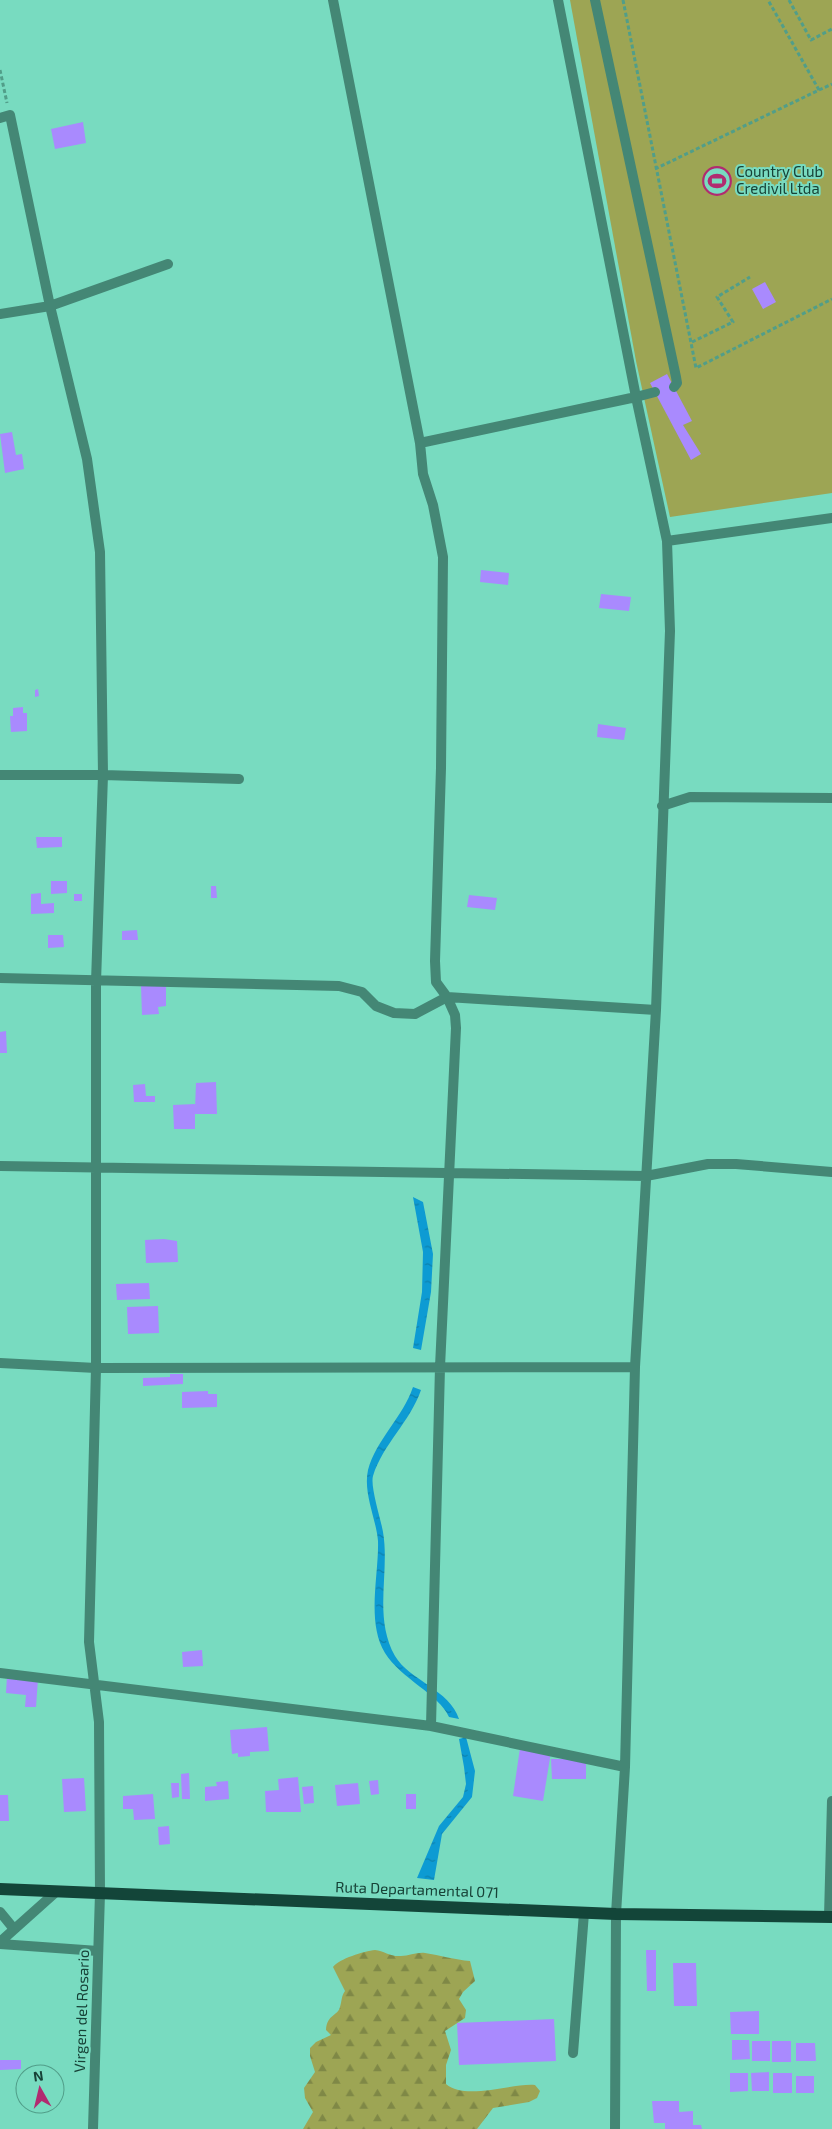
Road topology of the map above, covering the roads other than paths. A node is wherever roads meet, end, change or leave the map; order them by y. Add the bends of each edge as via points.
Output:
1 (333, 0) edge
2 (558, 0) edge
3 (595, 0) edge
4 (5, 117) edge
5 (168, 264) dead end
6 (50, 306) junction
7 (0, 314) edge
8 (674, 387) dead end
9 (655, 392) dead end
10 (636, 397) junction
11 (420, 443) junction
12 (832, 518) edge
13 (667, 541) junction
14 (0, 775) edge
15 (103, 775) junction
16 (239, 779) dead end
17 (832, 798) edge
18 (662, 806) junction
19 (0, 978) edge
20 (96, 982) junction
21 (447, 997) junction
22 (656, 1010) junction
23 (0, 1166) edge
24 (95, 1167) junction
25 (832, 1172) edge
26 (450, 1173) junction
27 (646, 1176) junction
28 (0, 1363) edge
29 (440, 1367) junction
30 (635, 1367) junction
31 (96, 1368) junction
32 (0, 1673) edge
33 (93, 1683) junction
34 (430, 1726) junction
35 (625, 1767) junction
36 (832, 1801) edge
37 (0, 1888) edge
38 (57, 1891) junction
39 (100, 1893) junction
40 (0, 1912) edge
41 (584, 1913) junction
42 (616, 1914) junction
43 (830, 1917) edge
44 (14, 1929) junction
45 (0, 1943) edge
46 (98, 1951) junction
47 (573, 2053) dead end
48 (93, 2129) edge
49 (615, 2129) edge

1 - 11 street
2 - 10 street
3 - 8 street via 676,377
4 - 6 street, Virgen del Rosario
5 - 6 street
6 - 7 street
6 - 15 street, Virgen del Rosario via 87,459 100,552
9 - 10 street
10 - 11 street
10 - 13 street
11 - 21 street via 423,474 434,504 443,557 441,768 434,961 436,982
12 - 13 street
13 - 18 street via 670,631
14 - 15 street
15 - 16 street
15 - 20 street, Virgen del Rosario
17 - 18 street via 690,798
18 - 22 street
19 - 20 street
20 - 21 street via 339,986 362,992 376,1006 394,1013 415,1014
20 - 24 street, Virgen del Rosario
21 - 22 street
21 - 26 street via 455,1015 456,1028
22 - 27 street
23 - 24 street
24 - 26 street
24 - 31 street, Virgen del Rosario
25 - 27 street via 708,1164
26 - 27 street
26 - 29 street
27 - 30 street
28 - 31 street
29 - 30 street
29 - 31 street
29 - 34 street
30 - 35 street
31 - 33 street, Virgen del Rosario via 89,1642
32 - 33 street
33 - 34 street
33 - 39 street, Virgen del Rosario via 99,1722
34 - 35 street
35 - 42 street
36 - 43 street
37 - 38 main road, Ruta Departamental 071
38 - 39 main road, Ruta Departamental 071
38 - 44 street
39 - 41 main road, Ruta Departamental 071
39 - 46 street, Virgen del Rosario
40 - 44 street
41 - 42 main road, Ruta Departamental 071
41 - 47 street
42 - 43 main road, Ruta Departamental 071
42 - 49 street
44 - 45 street
45 - 46 street
46 - 48 street, Virgen del Rosario

